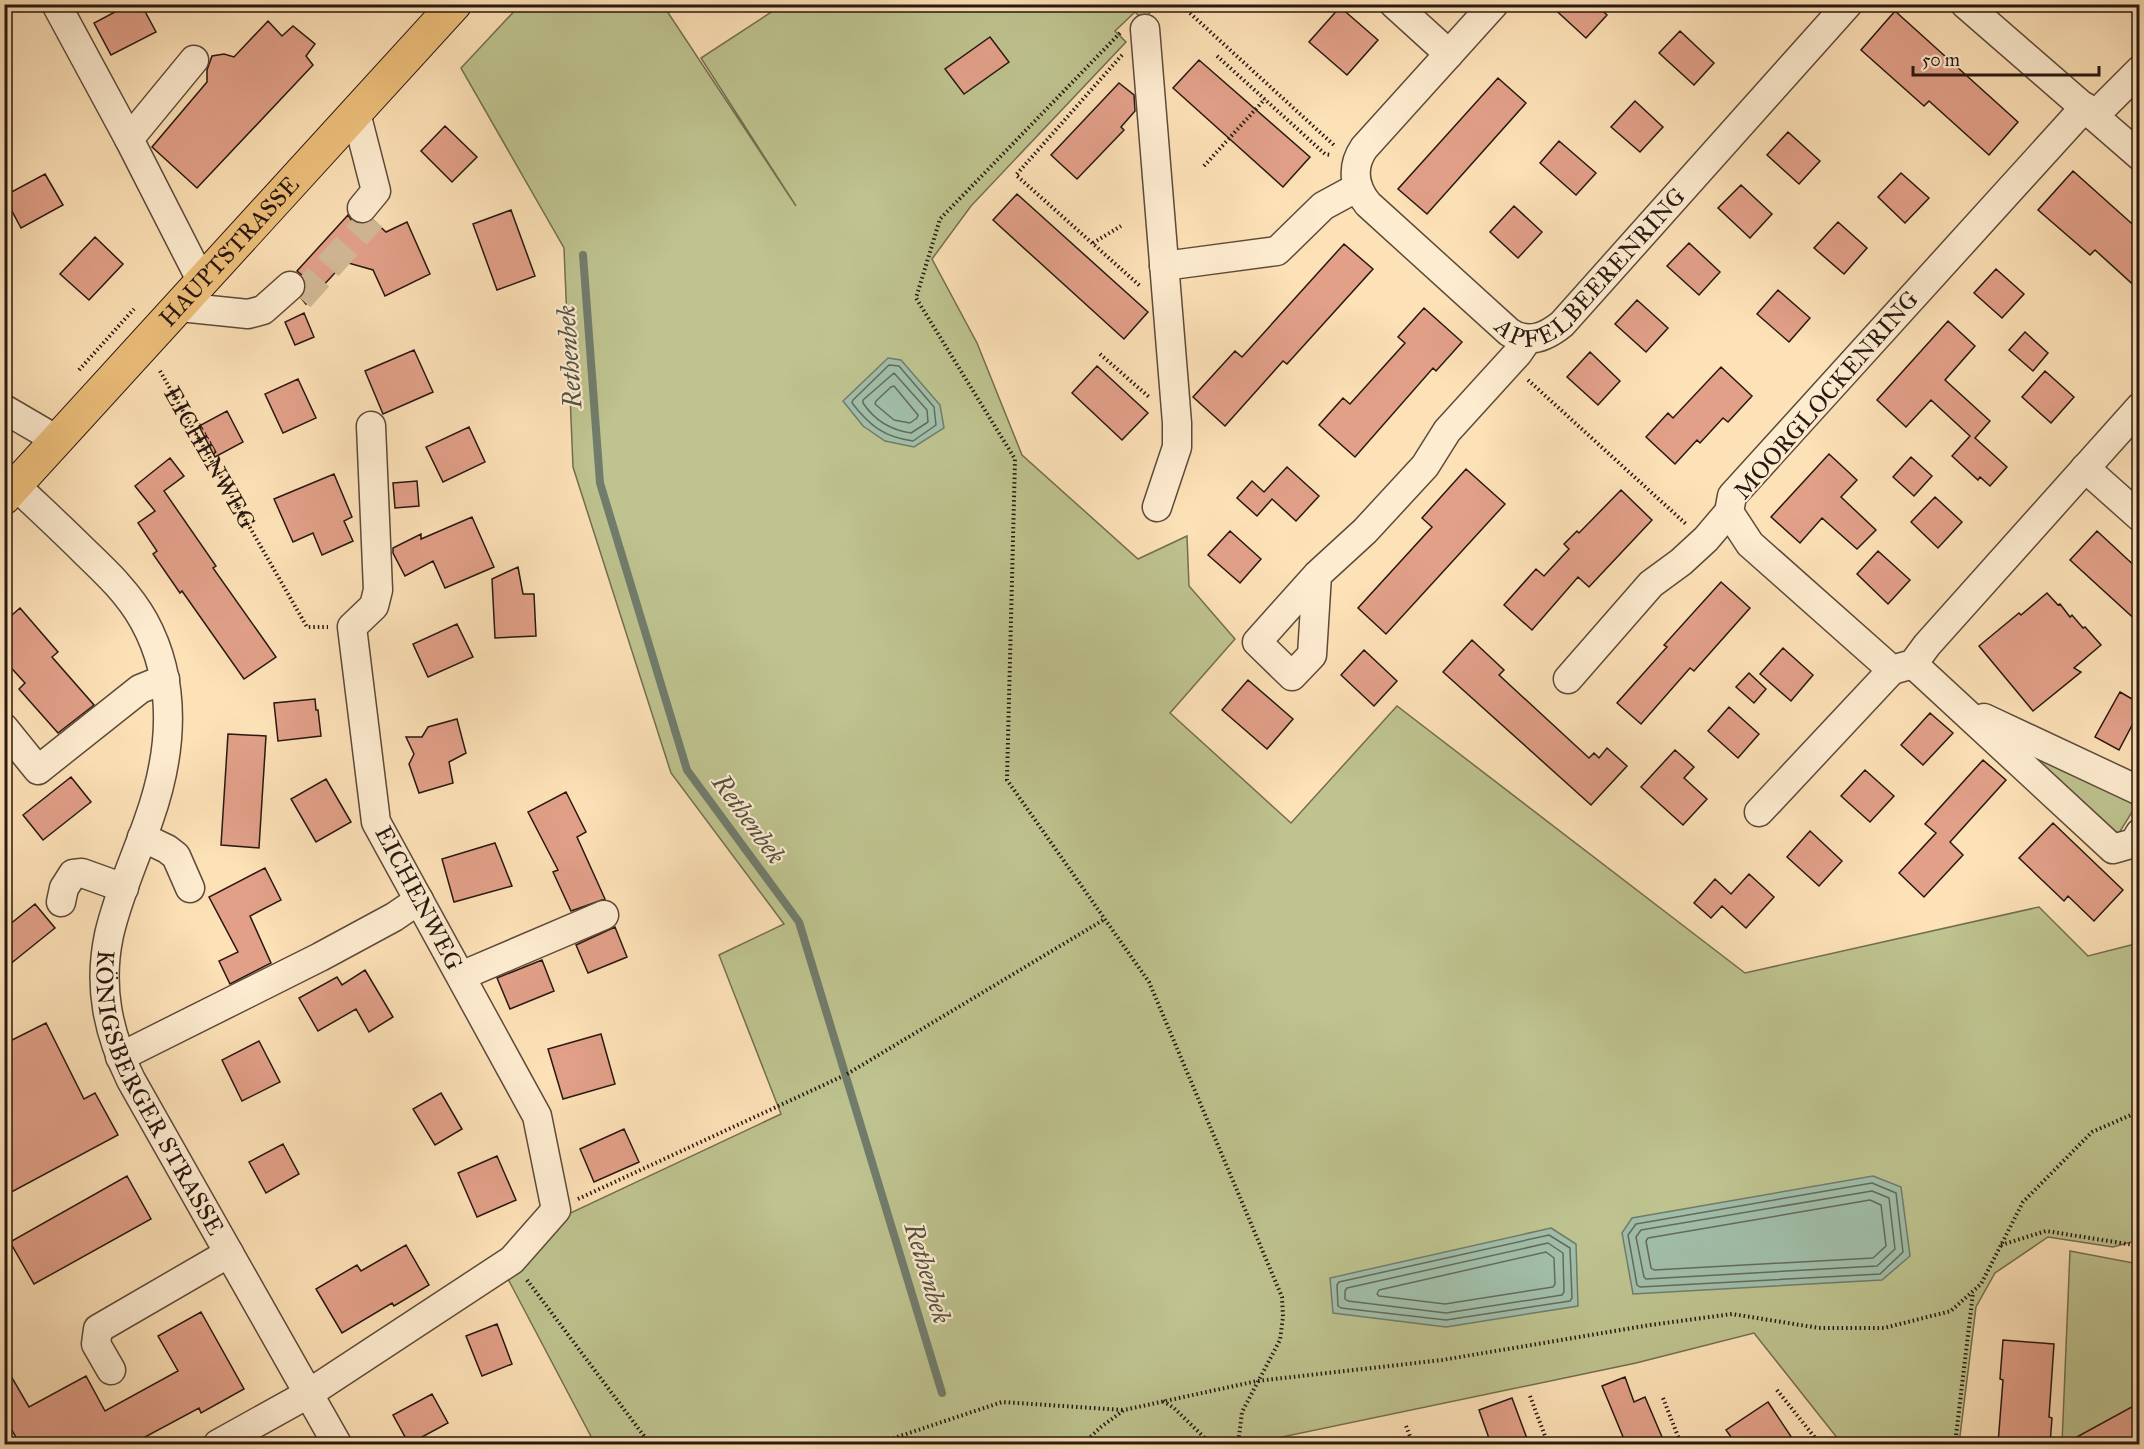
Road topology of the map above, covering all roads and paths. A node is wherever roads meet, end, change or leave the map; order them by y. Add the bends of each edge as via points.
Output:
1 (56, 4) edge
2 (455, 4) edge
3 (1180, 4) edge
4 (1394, 4) edge
5 (1494, 4) edge
6 (1848, 4) edge
7 (1965, 4) edge
8 (1134, 29) junction
9 (1449, 54) junction
10 (1217, 56) dead end
11 (194, 60) dead end
12 (2139, 70) edge
13 (1265, 99) junction
14 (2090, 112) junction
15 (356, 113) junction
16 (129, 139) junction
17 (2139, 156) edge
18 (1344, 157) junction
19 (1204, 166) dead end
20 (1358, 187) junction
21 (370, 206) dead end
22 (1121, 226) dead end
23 (1093, 243) junction
24 (1164, 266) junction
25 (202, 282) junction
26 (295, 292) tunnel mouth
27 (180, 307) junction
28 (1168, 310) junction
29 (1527, 339) junction
30 (144, 344) junction
31 (1100, 354) dead end
32 (1509, 363) junction
33 (2139, 406) edge
34 (4, 409) edge
35 (1177, 423) junction
36 (371, 426) dead end
37 (57, 440) junction
38 (2085, 468) junction
39 (10, 492) edge
40 (1157, 507) dead end
41 (1729, 512) junction
42 (2139, 518) edge
43 (1706, 539) junction
44 (1317, 575) dead end
45 (352, 627) junction
46 (1903, 667) junction
47 (165, 679) junction
48 (1568, 679) dead end
49 (1957, 706) junction
50 (4, 728) edge
51 (2139, 791) edge
52 (1759, 812) dead end
53 (2139, 832) edge
54 (142, 837) junction
55 (124, 888) junction
56 (190, 888) dead end
57 (419, 900) junction
58 (61, 902) dead end
59 (604, 915) dead end
60 (1105, 919) junction
61 (461, 976) junction
62 (120, 1058) junction
63 (2139, 1111) edge
64 (556, 1209) junction
65 (2000, 1246) junction
66 (2139, 1246) edge
67 (229, 1253) junction
68 (512, 1260) junction
69 (1973, 1292) junction
70 (111, 1370) dead end
71 (1257, 1382) junction
72 (1777, 1390) dead end
73 (308, 1394) junction
74 (1530, 1396) dead end
75 (1663, 1398) dead end
76 (1162, 1401) junction
77 (1124, 1410) junction
78 (1406, 1426) dead end
79 (218, 1444) edge
80 (337, 1444) edge
81 (651, 1444) edge
82 (876, 1444) edge
83 (1086, 1444) edge
84 (1211, 1444) edge
85 (1238, 1444) edge
86 (1413, 1444) edge
87 (1548, 1444) edge
88 (1681, 1444) edge
89 (1820, 1444) edge
90 (1955, 1444) edge

1 - 16 street
2 - 15 main road, HAUPTSTRASSE
3 - 18 path
4 - 9 street
5 - 9 street
6 - 29 street, APFELBEERENRING via 1562,324 1540,338
7 - 14 street
8 - 23 path via 1016,175
8 - 24 street
8 - 60 path via 940,219 916,298 1015,459 1007,780
9 - 18 street via 1364,148
10 - 13 path
11 - 16 street
12 - 14 street, MOORGLOCKENRING
13 - 18 path via 1325,154
13 - 19 path
14 - 17 street
14 - 41 street, MOORGLOCKENRING via 1732,496
15 - 21 street
15 - 25 main road, HAUPTSTRASSE
16 - 25 street
18 - 20 street via 1356,173
20 - 24 street via 1323,206 1277,251
20 - 29 street, APFELBEERENRING via 1368,204 1509,332
22 - 23 path
23 - 28 path
24 - 28 street
25 - 27 main road, HAUPTSTRASSE
26 - 27 street via 249,314
27 - 30 main road, HAUPTSTRASSE
28 - 35 street
29 - 32 street
30 - 37 main road, HAUPTSTRASSE
30 - 45 path, EICHENWEG via 307,627
31 - 35 path
32 - 43 path
32 - 44 street via 1447,431 1425,466 1365,531
33 - 38 street
34 - 37 street
35 - 40 street via 1177,447
36 - 45 street via 378,590 374,606
37 - 39 main road, HAUPTSTRASSE
38 - 42 street
38 - 46 street
39 - 47 street, KÖNIGSBERGER STRASSE via 57,524 124,591 152,637
41 - 43 street
41 - 46 street, MOORGLOCKENRING via 1750,544
43 - 48 street via 1651,584
45 - 57 street, EICHENWEG via 376,822
46 - 49 street, MOORGLOCKENRING
46 - 52 street
47 - 50 street via 140,689 38,770
47 - 54 street, KÖNIGSBERGER STRASSE via 167,746
49 - 51 street
49 - 53 street, MOORGLOCKENRING via 2113,849 2134,843
54 - 55 street, KÖNIGSBERGER STRASSE
54 - 56 street via 176,856
55 - 58 street via 82,873 73,874
55 - 62 street, KÖNIGSBERGER STRASSE via 109,936 105,975 111,1034
57 - 61 street, EICHENWEG
57 - 62 street via 329,952
59 - 61 street
60 - 64 path via 845,1075
60 - 71 path via 1149,982 1282,1297 1280,1340
61 - 64 street, EICHENWEG via 537,1116
62 - 67 street, KÖNIGSBERGER STRASSE
63 - 65 path via 2092,1132 2023,1202
64 - 68 street
65 - 66 path via 2046,1231
65 - 69 path
67 - 70 street via 98,1329 96,1344
67 - 73 street, KÖNIGSBERGER STRASSE
68 - 73 street
68 - 81 path
69 - 71 path via 1951,1311 1884,1328 1819,1328 1732,1314 1442,1360
69 - 90 path
71 - 76 path
71 - 85 path via 1242,1412
72 - 89 path
73 - 79 street
73 - 80 street, KÖNIGSBERGER STRASSE
74 - 87 path
75 - 88 path
76 - 77 path
76 - 84 path
77 - 82 path via 1002,1402
77 - 83 path
78 - 86 path

